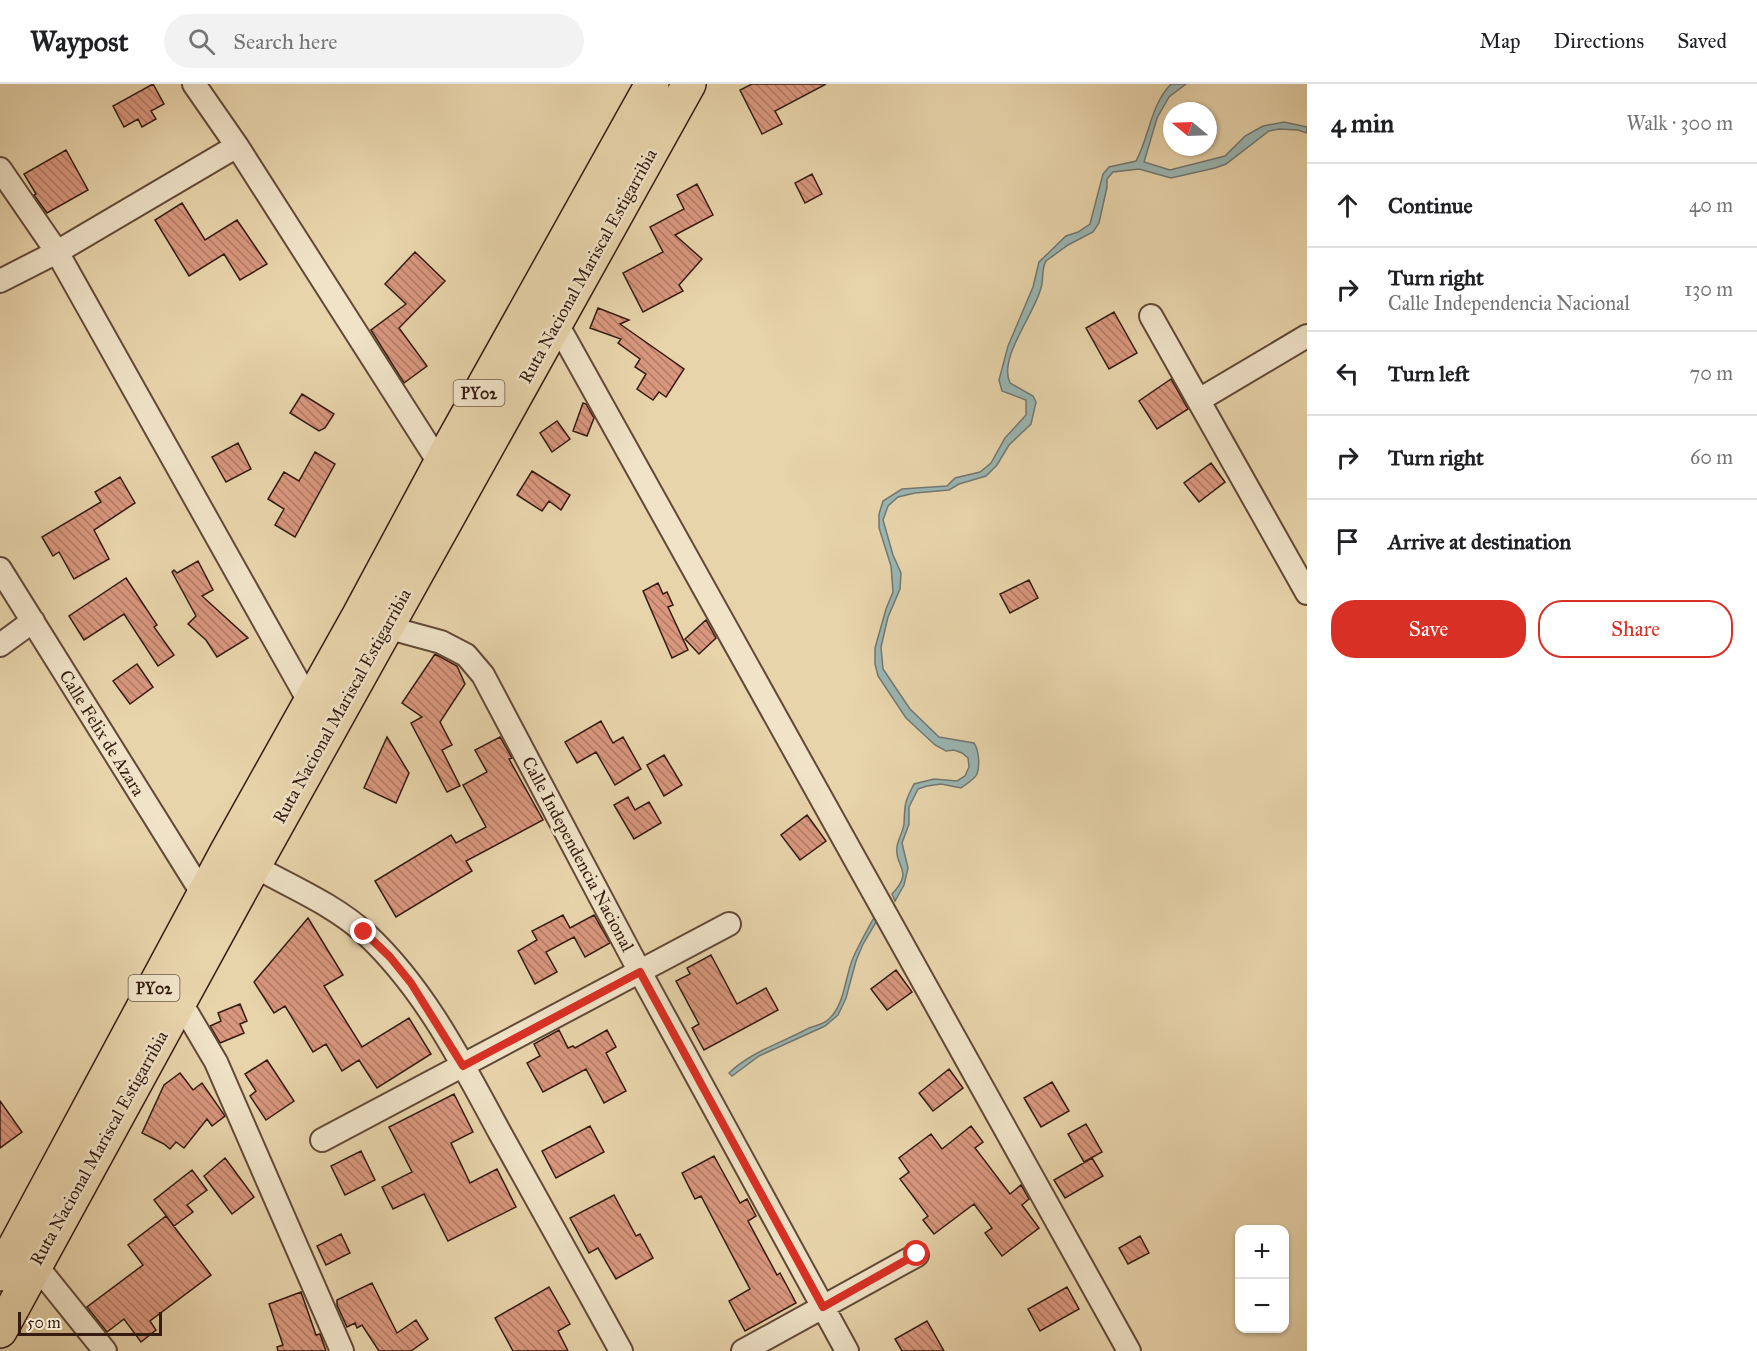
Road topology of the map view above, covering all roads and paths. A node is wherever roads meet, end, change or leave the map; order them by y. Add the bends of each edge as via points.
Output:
1 (194, 84) edge
2 (652, 84) edge
3 (689, 84) edge
4 (237, 146) junction
5 (0, 169) edge
6 (57, 252) junction
7 (0, 281) edge
8 (1152, 316) dead end
9 (557, 324) junction
10 (1307, 336) edge
11 (1199, 400) junction
12 (440, 464) junction
13 (0, 569) edge
14 (1307, 593) edge
15 (33, 621) junction
16 (386, 627) junction
17 (0, 645) edge
18 (310, 703) junction
19 (254, 866) junction
20 (204, 896) junction
21 (729, 924) dead end
22 (640, 972) junction
23 (180, 1001) junction
24 (463, 1066) junction
25 (322, 1140) dead end
26 (917, 1254) dead end
27 (35, 1264) junction
28 (0, 1274) edge
29 (823, 1307) junction
30 (0, 1331) edge
31 (105, 1351) edge
32 (342, 1351) edge
33 (621, 1351) edge
34 (743, 1351) edge
35 (847, 1351) edge
36 (1129, 1351) edge

1 - 4 street
2 - 12 highway, Ruta Nacional Mariscal Estigarribia / PY02
3 - 9 highway, Ruta Nacional Mariscal Estigarribia / PY02
4 - 6 street
4 - 12 street
5 - 6 street
6 - 7 street
6 - 18 street
8 - 11 street
9 - 16 highway, Ruta Nacional Mariscal Estigarribia / PY02
9 - 36 street
10 - 11 street
11 - 14 street
12 - 18 highway, Ruta Nacional Mariscal Estigarribia / PY02
13 - 15 street, Calle Felix de Azara
15 - 17 street
15 - 20 street, Calle Felix de Azara
16 - 19 highway, Ruta Nacional Mariscal Estigarribia / PY02
16 - 22 street, Calle Independencia Nacional via 441,642 466,656 483,675
18 - 20 highway, Ruta Nacional Mariscal Estigarribia / PY02
19 - 23 highway, Ruta Nacional Mariscal Estigarribia / PY02
19 - 24 street via 364,932 411,983
20 - 28 highway, Ruta Nacional Mariscal Estigarribia / PY02
21 - 22 street
22 - 24 street
22 - 29 street, Calle Independencia Nacional
23 - 27 highway, Ruta Nacional Mariscal Estigarribia / PY02
23 - 32 street via 216,1062
24 - 25 street
24 - 33 street
26 - 29 street
27 - 30 highway, Ruta Nacional Mariscal Estigarribia / PY02
27 - 31 street
29 - 34 street
29 - 35 street, Calle Independencia Nacional

